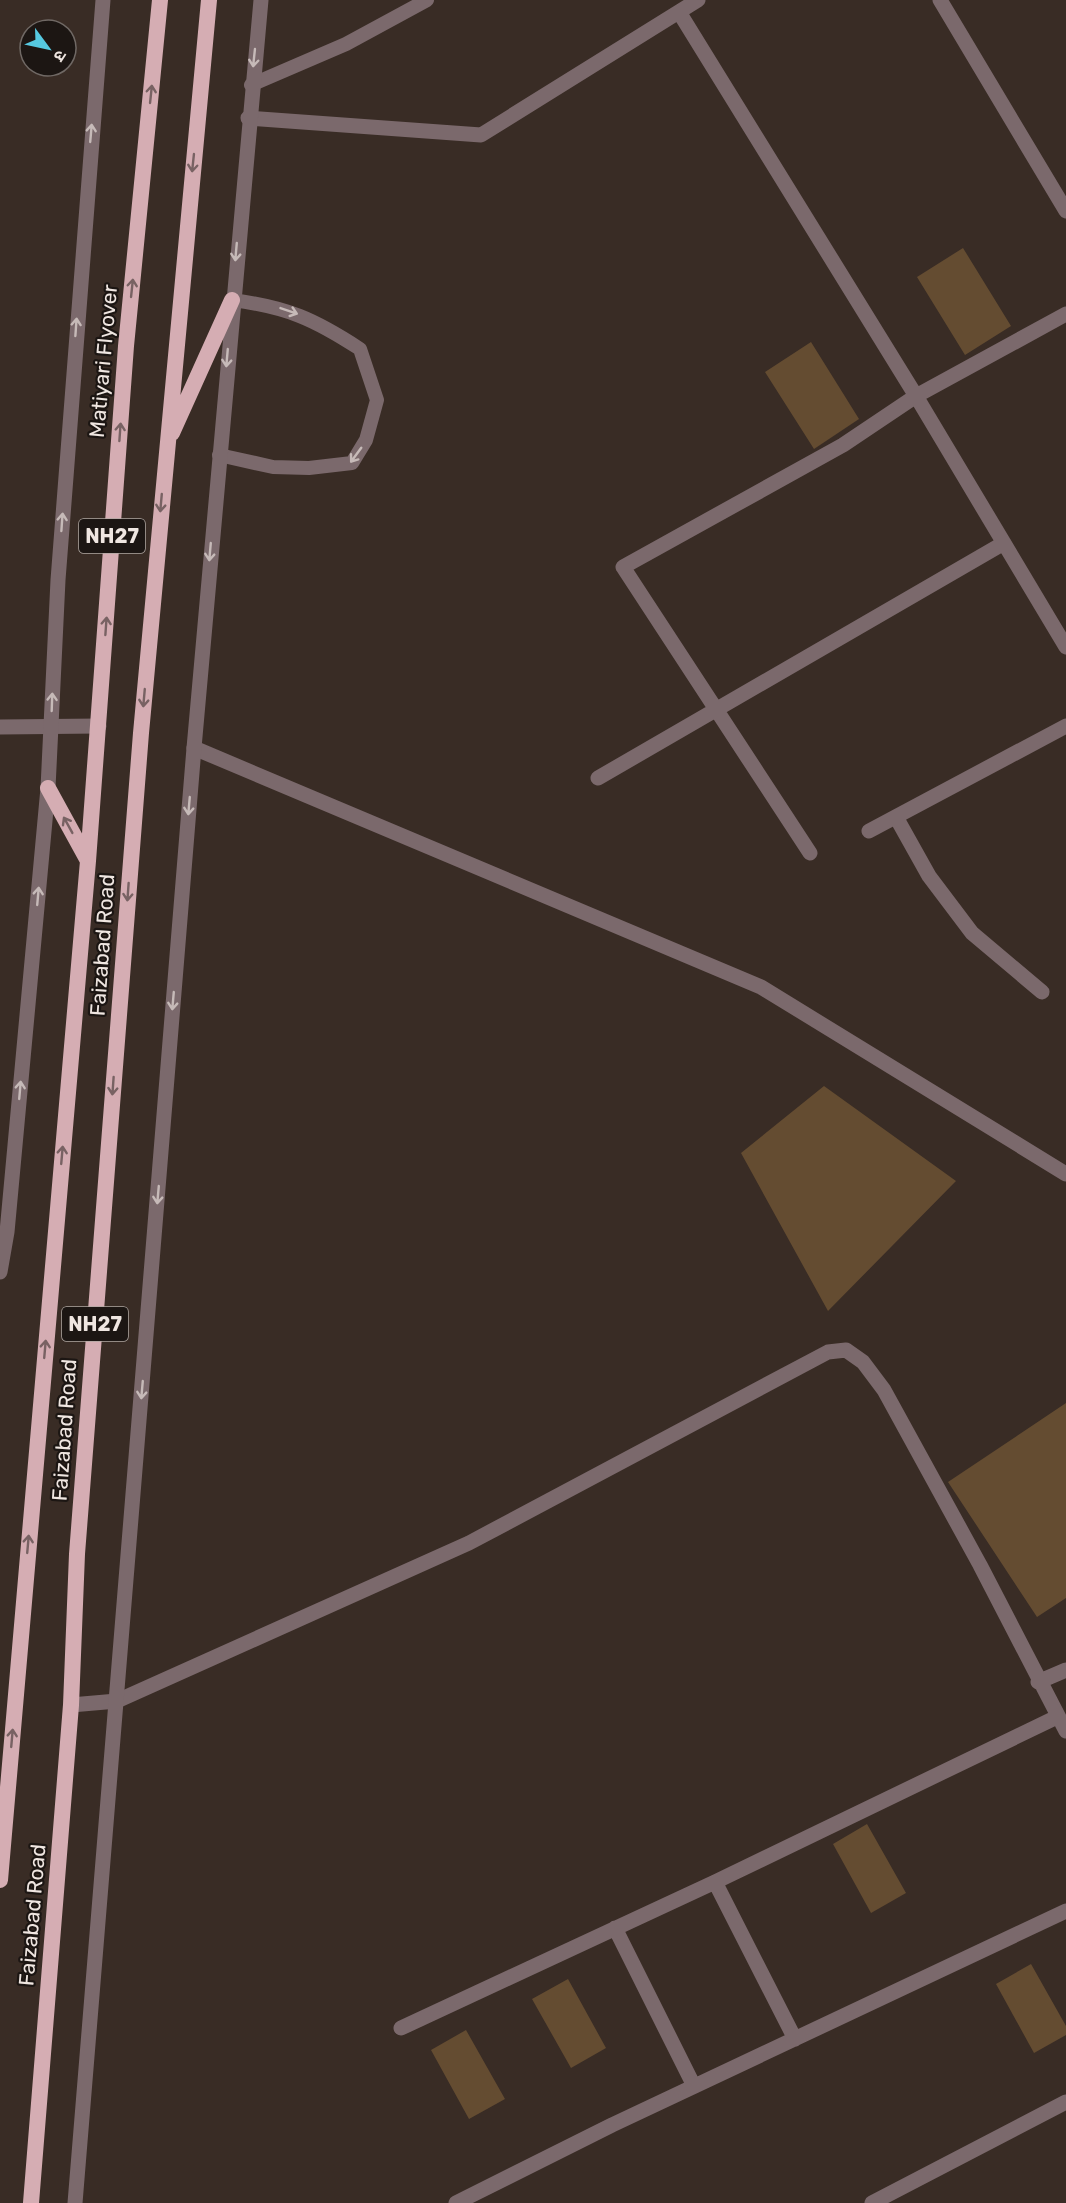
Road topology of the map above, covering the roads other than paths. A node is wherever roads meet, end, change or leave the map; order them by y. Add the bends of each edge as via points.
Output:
1 (103, 0) edge
2 (160, 0) edge
3 (209, 0) edge
4 (261, 0) edge
5 (427, 0) edge
6 (698, 0) edge
7 (940, 0) edge
8 (679, 12) junction
9 (251, 85) junction
10 (248, 118) junction
11 (1066, 212) edge
12 (232, 300) junction
13 (1066, 314) edge
14 (916, 396) junction
15 (166, 445) junction
16 (219, 455) junction
17 (1004, 543) junction
18 (1066, 647) edge
19 (715, 708) junction
20 (99, 726) junction
21 (1066, 726) edge
22 (0, 727) edge
23 (51, 728) junction
24 (194, 748) junction
25 (598, 778) dead end
26 (48, 788) junction
27 (896, 817) junction
28 (868, 831) dead end
29 (810, 853) dead end
30 (88, 861) junction
31 (1042, 992) dead end
32 (1066, 1174) edge
33 (3, 1233) edge
34 (0, 1272) edge
35 (1066, 1670) edge
36 (1038, 1682) junction
37 (117, 1701) junction
38 (71, 1705) junction
39 (1057, 1717) junction
40 (1066, 1731) edge
41 (0, 1880) edge
42 (715, 1882) junction
43 (1066, 1911) edge
44 (615, 1928) junction
45 (401, 2028) dead end
46 (795, 2039) junction
47 (694, 2086) junction
48 (1066, 2102) edge
49 (31, 2203) edge
50 (75, 2203) edge
51 (456, 2203) edge
52 (872, 2203) edge

23 -> 1 street via 59,557
20 -> 2 highway, Matiyari Flyover / NH27 via 126,346
3 -> 15 highway, NH27
4 -> 9 street
5 - 9 lane via 346,44
6 - 8 street
7 - 11 street
8 - 10 street via 481,135
8 - 14 street
9 - 10 street
10 -> 12 street
12 - 15 highway
12 -> 16 street
12 -> 16 lane via 271,305 309,317 360,349 377,400 366,440 351,463 273,467
13 - 14 street
14 - 17 street
14 - 19 street via 843,445 623,567
15 -> 38 highway, Faizabad Road / NH27 via 84,1471
16 -> 24 street
17 - 18 street
17 - 19 street
19 - 25 street
19 - 29 street
20 - 23 street
20 - 30 highway, Faizabad Road / NH27
21 - 27 street
22 - 23 street
23 - 26 street
24 - 32 street via 761,987
24 -> 37 street
30 -> 26 highway
33 -> 26 street
27 - 28 street
27 - 31 street via 929,876 972,933
41 -> 30 highway, Faizabad Road / NH27
33 - 34 street
35 - 36 street
36 - 37 street via 980,1565 884,1390 863,1362 846,1350 828,1352 469,1543
36 - 39 street
37 - 38 street
37 - 50 street
38 - 49 highway, Faizabad Road / NH27
39 - 40 street
39 - 42 street
42 - 44 street
42 - 46 street
43 - 46 street
44 - 45 street
44 - 47 street
46 - 47 street
47 - 51 street
48 - 52 street

